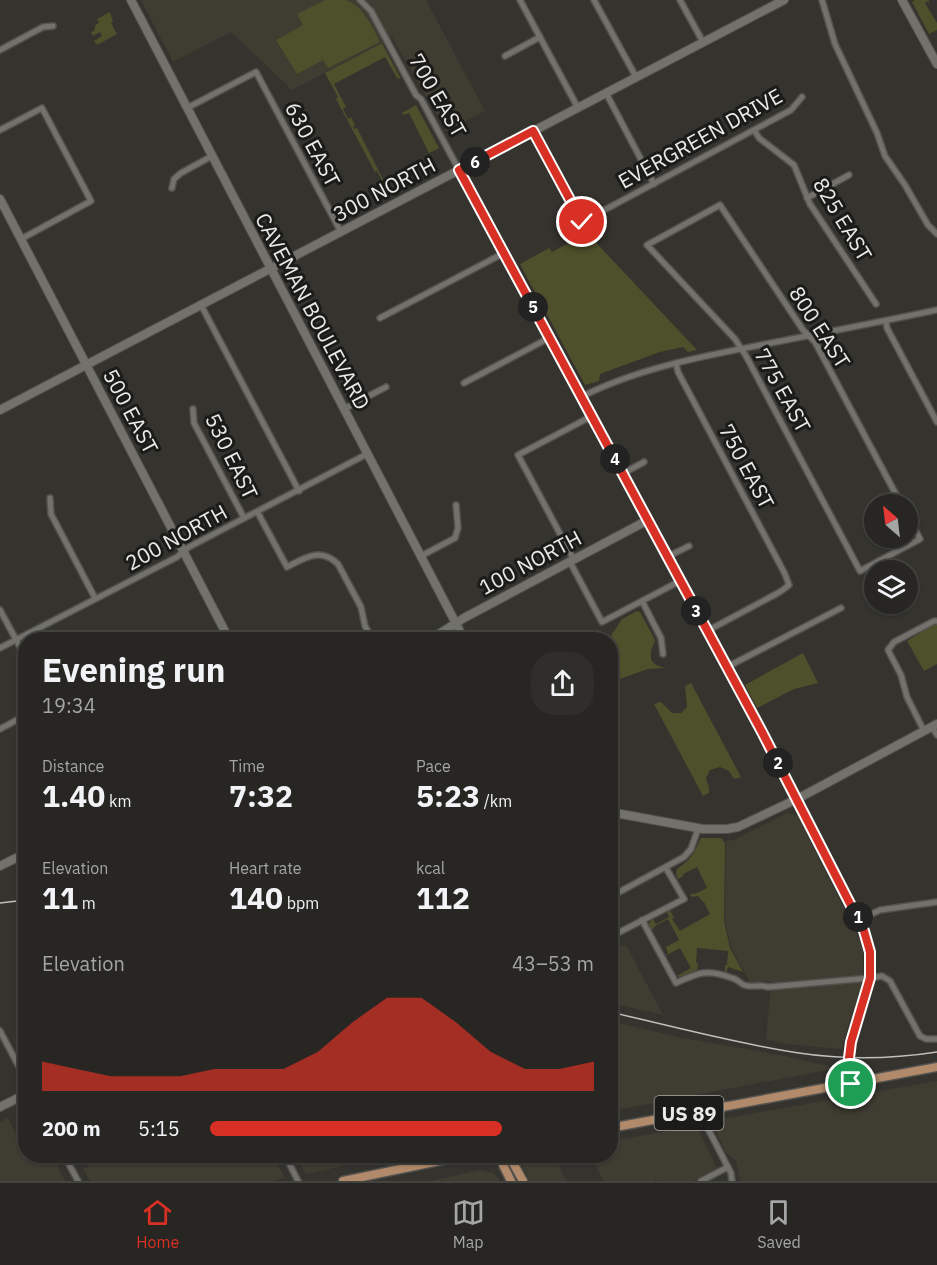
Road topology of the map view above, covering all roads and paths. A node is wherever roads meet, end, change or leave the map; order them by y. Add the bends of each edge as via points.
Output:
1 (131, 0) edge
2 (360, 0) edge
3 (520, 0) edge
4 (594, 0) edge
5 (680, 0) edge
6 (784, 0) edge
7 (822, 0) edge
8 (902, 0) edge
9 (53, 26) dead end
10 (540, 37) junction
11 (703, 42) junction
12 (0, 50) edge
13 (505, 56) dead end
14 (937, 64) edge
15 (636, 77) junction
16 (606, 93) junction
17 (802, 96) dead end
18 (187, 108) junction
19 (578, 108) junction
20 (754, 129) junction
21 (0, 130) edge
22 (533, 131) junction
23 (212, 156) junction
24 (459, 170) junction
25 (849, 175) dead end
26 (654, 184) junction
27 (172, 188) dead end
28 (807, 198) junction
29 (0, 199) edge
30 (720, 205) joint
31 (341, 232) junction
32 (937, 234) edge
33 (21, 239) junction
34 (504, 253) junction
35 (271, 268) junction
36 (876, 304) dead end
37 (201, 305) junction
38 (937, 310) edge
39 (380, 318) dead end
40 (886, 321) junction
41 (809, 336) junction
42 (549, 338) junction
43 (742, 349) junction
44 (676, 363) junction
45 (86, 365) junction
46 (464, 383) dead end
47 (386, 387) dead end
48 (581, 397) junction
49 (193, 409) dead end
50 (344, 409) junction
51 (0, 410) edge
52 (592, 416) junction
53 (937, 422) edge
54 (368, 454) junction
55 (644, 462) dead end
56 (622, 474) junction
57 (300, 491) junction
58 (896, 494) edge
59 (50, 498) dead end
60 (456, 505) dead end
61 (258, 513) junction
62 (244, 518) junction
63 (648, 520) junction
64 (689, 546) dead end
65 (903, 548) edge
66 (184, 552) junction
67 (421, 556) junction
68 (667, 557) junction
69 (572, 561) junction
70 (680, 581) junction
71 (95, 598) junction
72 (642, 601) junction
73 (841, 608) dead end
74 (0, 610) edge
75 (937, 621) edge
76 (456, 624) junction
77 (707, 631) junction
78 (30, 632) edge
79 (225, 632) edge
80 (368, 632) edge
81 (443, 632) edge
82 (460, 632) edge
83 (18, 638) edge
84 (15, 640) junction
85 (18, 645) edge
86 (0, 648) edge
87 (663, 654) dead end
88 (727, 667) junction
89 (18, 719) edge
90 (935, 725) edge
91 (0, 729) edge
92 (924, 731) junction
93 (937, 735) edge
94 (797, 799) junction
95 (618, 813) edge
96 (698, 828) junction
97 (18, 857) edge
98 (0, 866) edge
99 (666, 868) junction
100 (618, 893) edge
101 (937, 902) edge
102 (642, 920) junction
103 (859, 920) junction
104 (618, 933) edge
105 (870, 978) junction
106 (0, 1031) edge
107 (937, 1039) edge
108 (18, 1065) edge
109 (937, 1068) edge
110 (851, 1084) junction
111 (18, 1098) edge
112 (0, 1107) edge
113 (704, 1110) junction
114 (618, 1126) edge
115 (68, 1163) edge
116 (289, 1163) edge
117 (430, 1163) edge
118 (503, 1163) edge
119 (513, 1163) edge
120 (728, 1167) junction
121 (78, 1181) edge
122 (298, 1181) edge
123 (343, 1181) edge
124 (511, 1181) edge
125 (523, 1181) edge
126 (701, 1181) edge
127 (732, 1181) edge

1 - 18 street, CAVEMAN BOULEVARD
2 - 24 street, 700 EAST via 371,11
3 - 10 street
4 - 15 street
5 - 11 street
6 - 11 street, 300 NORTH
7 - 32 street via 835,44 885,156
8 - 14 street
9 - 12 street via 43,27
10 - 13 street
10 - 19 street
11 - 15 street, 300 NORTH
15 - 16 street, 300 NORTH
16 - 19 street, 300 NORTH
16 - 26 street
17 - 20 street, EVERGREEN DRIVE via 792,110
18 - 23 street, CAVEMAN BOULEVARD
18 - 31 street, 630 EAST via 256,72
19 - 22 street, 300 NORTH
20 - 26 street, EVERGREEN DRIVE
20 - 28 street, 825 EAST via 759,138 794,165
21 - 33 street via 42,108 92,201
22 - 24 street, 300 NORTH
22 - 26 street, EVERGREEN DRIVE via 582,222
23 - 27 street via 181,173
23 - 35 street, CAVEMAN BOULEVARD
24 - 31 street, 300 NORTH
24 - 34 street, 700 EAST
25 - 28 street
28 - 36 street, 825 EAST
29 - 33 street, 500 EAST
30 - 41 street, 800 EAST
30 - 43 street, 775 EAST via 647,245
31 - 35 street, 300 NORTH
33 - 45 street, 500 EAST
34 - 39 street
34 - 42 street, 700 EAST
35 - 37 street, 300 NORTH
35 - 50 street, CAVEMAN BOULEVARD
37 - 45 street, 300 NORTH
37 - 57 street
38 - 40 street
40 - 41 street
40 - 53 street
41 - 43 street
41 - 58 street, 800 EAST
42 - 46 street
42 - 48 street, 700 EAST
43 - 44 street
43 - 65 street, 775 EAST via 860,571
44 - 48 street
44 - 77 street, 750 EAST via 789,585
45 - 51 street, 300 NORTH
45 - 66 street, 500 EAST
47 - 50 street
48 - 52 street, 700 EAST
49 - 62 street, 530 EAST via 194,423
50 - 54 street, CAVEMAN BOULEVARD
52 - 56 street, 700 EAST
52 - 69 street via 518,455
54 - 57 street, 200 NORTH
54 - 67 street, CAVEMAN BOULEVARD
55 - 56 street
56 - 63 street, 700 EAST
57 - 61 street, 200 NORTH
59 - 71 street via 51,514
60 - 67 street via 455,538
61 - 62 street, 200 NORTH
61 - 80 street, 530 EAST via 287,567 312,555 333,559 361,607
62 - 66 street, 200 NORTH
63 - 68 street, 700 EAST
63 - 69 street, 100 NORTH
64 - 68 street
66 - 71 street, 200 NORTH
66 - 79 street, 500 EAST
67 - 76 street, CAVEMAN BOULEVARD
68 - 70 street, 700 EAST
69 - 72 street via 602,622
69 - 76 street, 100 NORTH
70 - 72 street
70 - 77 street, 700 EAST
71 - 78 street, 200 NORTH
72 - 87 street via 661,638
73 - 88 street
74 - 84 street
75 - 92 street via 894,642 888,650
76 - 81 street, 100 NORTH
76 - 82 street, CAVEMAN BOULEVARD
77 - 88 street, 700 EAST
83 - 84 street, 200 NORTH
84 - 85 street
84 - 86 street, 200 NORTH
88 - 94 street, 700 EAST
89 - 91 street
90 - 92 street
90 - 93 street
92 - 94 street
94 - 96 street via 747,824 727,829
94 - 103 street, 700 EAST
95 - 96 street
96 - 99 street via 689,852
97 - 98 street
99 - 100 street
99 - 102 street via 684,899
101 - 103 street via 880,910
102 - 104 street
102 - 105 street via 676,983 701,972 732,978 747,986 768,987
103 - 105 street, 700 EAST via 870,952
105 - 107 street via 887,978 918,1034
105 - 110 street, 700 EAST via 851,1042
106 - 108 street
109 - 110 main road, US 89
110 - 113 main road, US 89
111 - 112 street
113 - 114 main road, US 89
113 - 120 street via 706,1125
115 - 121 street
116 - 122 street
117 - 123 main road
118 - 124 main road
119 - 125 main road
120 - 126 street
120 - 127 street

